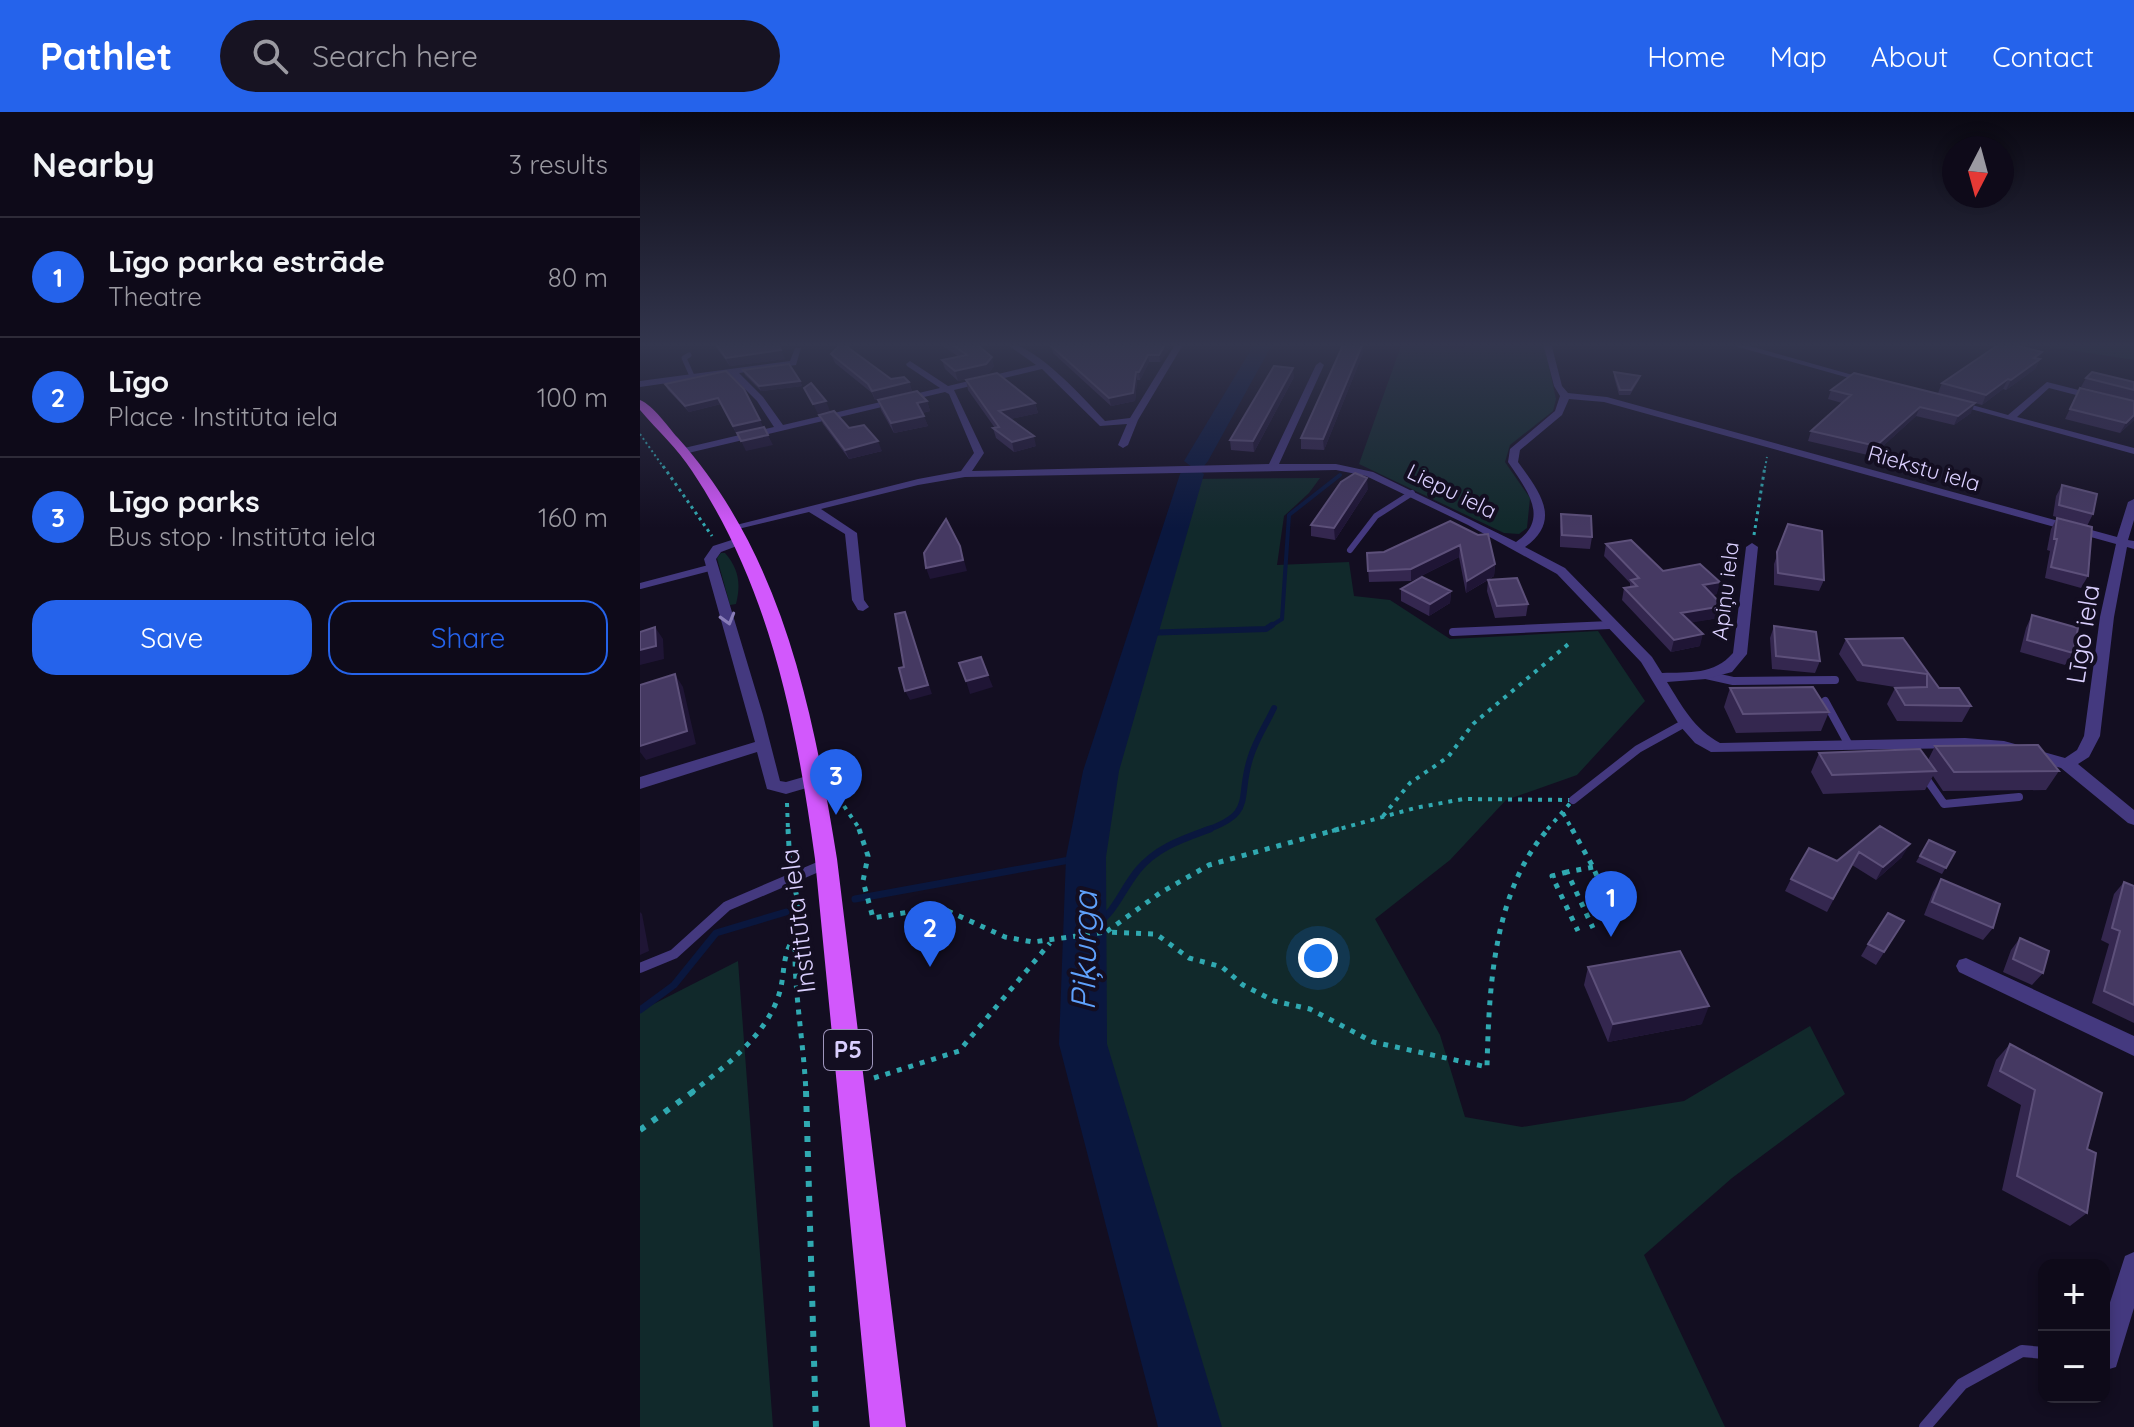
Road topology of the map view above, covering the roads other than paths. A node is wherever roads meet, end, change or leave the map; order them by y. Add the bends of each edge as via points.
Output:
1 (641, 404) edge
2 (764, 404) edge
3 (881, 404) edge
4 (957, 404) edge
5 (1083, 404) edge
6 (1143, 404) edge
7 (1302, 404) edge
8 (1562, 404) edge
9 (1623, 404) edge
10 (1958, 404) edge
11 (2025, 404) edge
12 (2010, 418) junction
13 (1133, 420) junction
14 (1103, 424) junction
15 (780, 428) junction
16 (1123, 445) junction
17 (684, 451) junction
18 (2134, 451) edge
19 (1273, 466) junction
20 (1113, 469) junction
21 (965, 474) junction
22 (1412, 493) junction
23 (2134, 502) edge
24 (811, 508) junction
25 (738, 534) junction
26 (2119, 541) junction
27 (2134, 545) edge
28 (1517, 547) junction
29 (1752, 547) road end
30 (1350, 550) dead end
31 (712, 563) junction
32 (640, 586) edge
33 (863, 607) dead end
34 (1615, 625) junction
35 (1453, 632) dead end
36 (1706, 675) junction
37 (1660, 678) junction
38 (1835, 680) dead end
39 (1825, 701) edge
40 (1685, 723) junction
41 (1902, 744) junction
42 (764, 745) junction
43 (1849, 745) junction
44 (1911, 757) edge
45 (2067, 764) junction
46 (1920, 769) edge
47 (814, 780) junction
48 (640, 783) edge
49 (2019, 797) dead end
50 (1573, 800) road end
51 (2134, 819) edge
52 (827, 864) junction
53 (1966, 966) dead end
54 (640, 968) edge
55 (2134, 1046) edge
56 (2134, 1265) edge
57 (2110, 1340) edge
58 (2038, 1352) edge
59 (888, 1427) edge
60 (1925, 1427) edge

1 - 17 main road, Institūta iela / P5
2 - 15 street
3 - 15 street
4 - 21 street via 979,453
5 - 14 street
6 - 13 street
7 - 19 street
8 - 28 street via 1559,413 1515,449 1513,462 1539,501 1540,517 1532,538
9 - 26 street, Riekstu iela
10 - 12 street
11 - 12 street
12 - 18 street
13 - 14 street
13 - 16 street
14 - 16 street
15 - 17 street
16 - 20 street
17 - 25 main road, Institūta iela / P5
19 - 20 street, Liepu iela
19 - 22 street, Liepu iela via 1352,469
20 - 21 street, Liepu iela
21 - 24 street, Liepu iela
22 - 28 street, Liepu iela
22 - 30 lane via 1368,522
23 - 26 street, Līgo iela
24 - 25 street, Liepu iela
24 - 33 street via 851,533
25 - 31 street, Liepu iela via 712,553
25 - 47 main road, Institūta iela / P5 via 785,654
26 - 27 street, Riekstu iela
26 - 45 street, Līgo iela via 2092,736 2083,753
28 - 34 street, Liepu iela via 1561,571
29 - 36 street, Apiņu iela via 1740,654 1727,669
31 - 32 lane
31 -> 42 street
34 - 35 lane
34 - 37 street, Liepu iela
36 - 37 street, Apiņu iela
36 - 38 lane via 1733,681
37 - 40 street, Liepu iela
39 - 43 lane
40 - 43 street, Liepu iela via 1717,748
40 - 50 lane via 1638,749
41 - 43 street, Liepu iela
41 - 44 lane
41 - 45 street, Liepu iela via 1982,743
42 - 47 street via 773,785 786,788
42 - 48 street
45 - 51 street
46 - 49 lane via 1944,804
47 - 52 main road, Institūta iela / P5
52 - 54 lane via 727,906 674,954
52 - 59 main road, Institūta iela / P5
53 - 55 street
56 - 57 street
58 - 60 lane via 2022,1351 1962,1384

